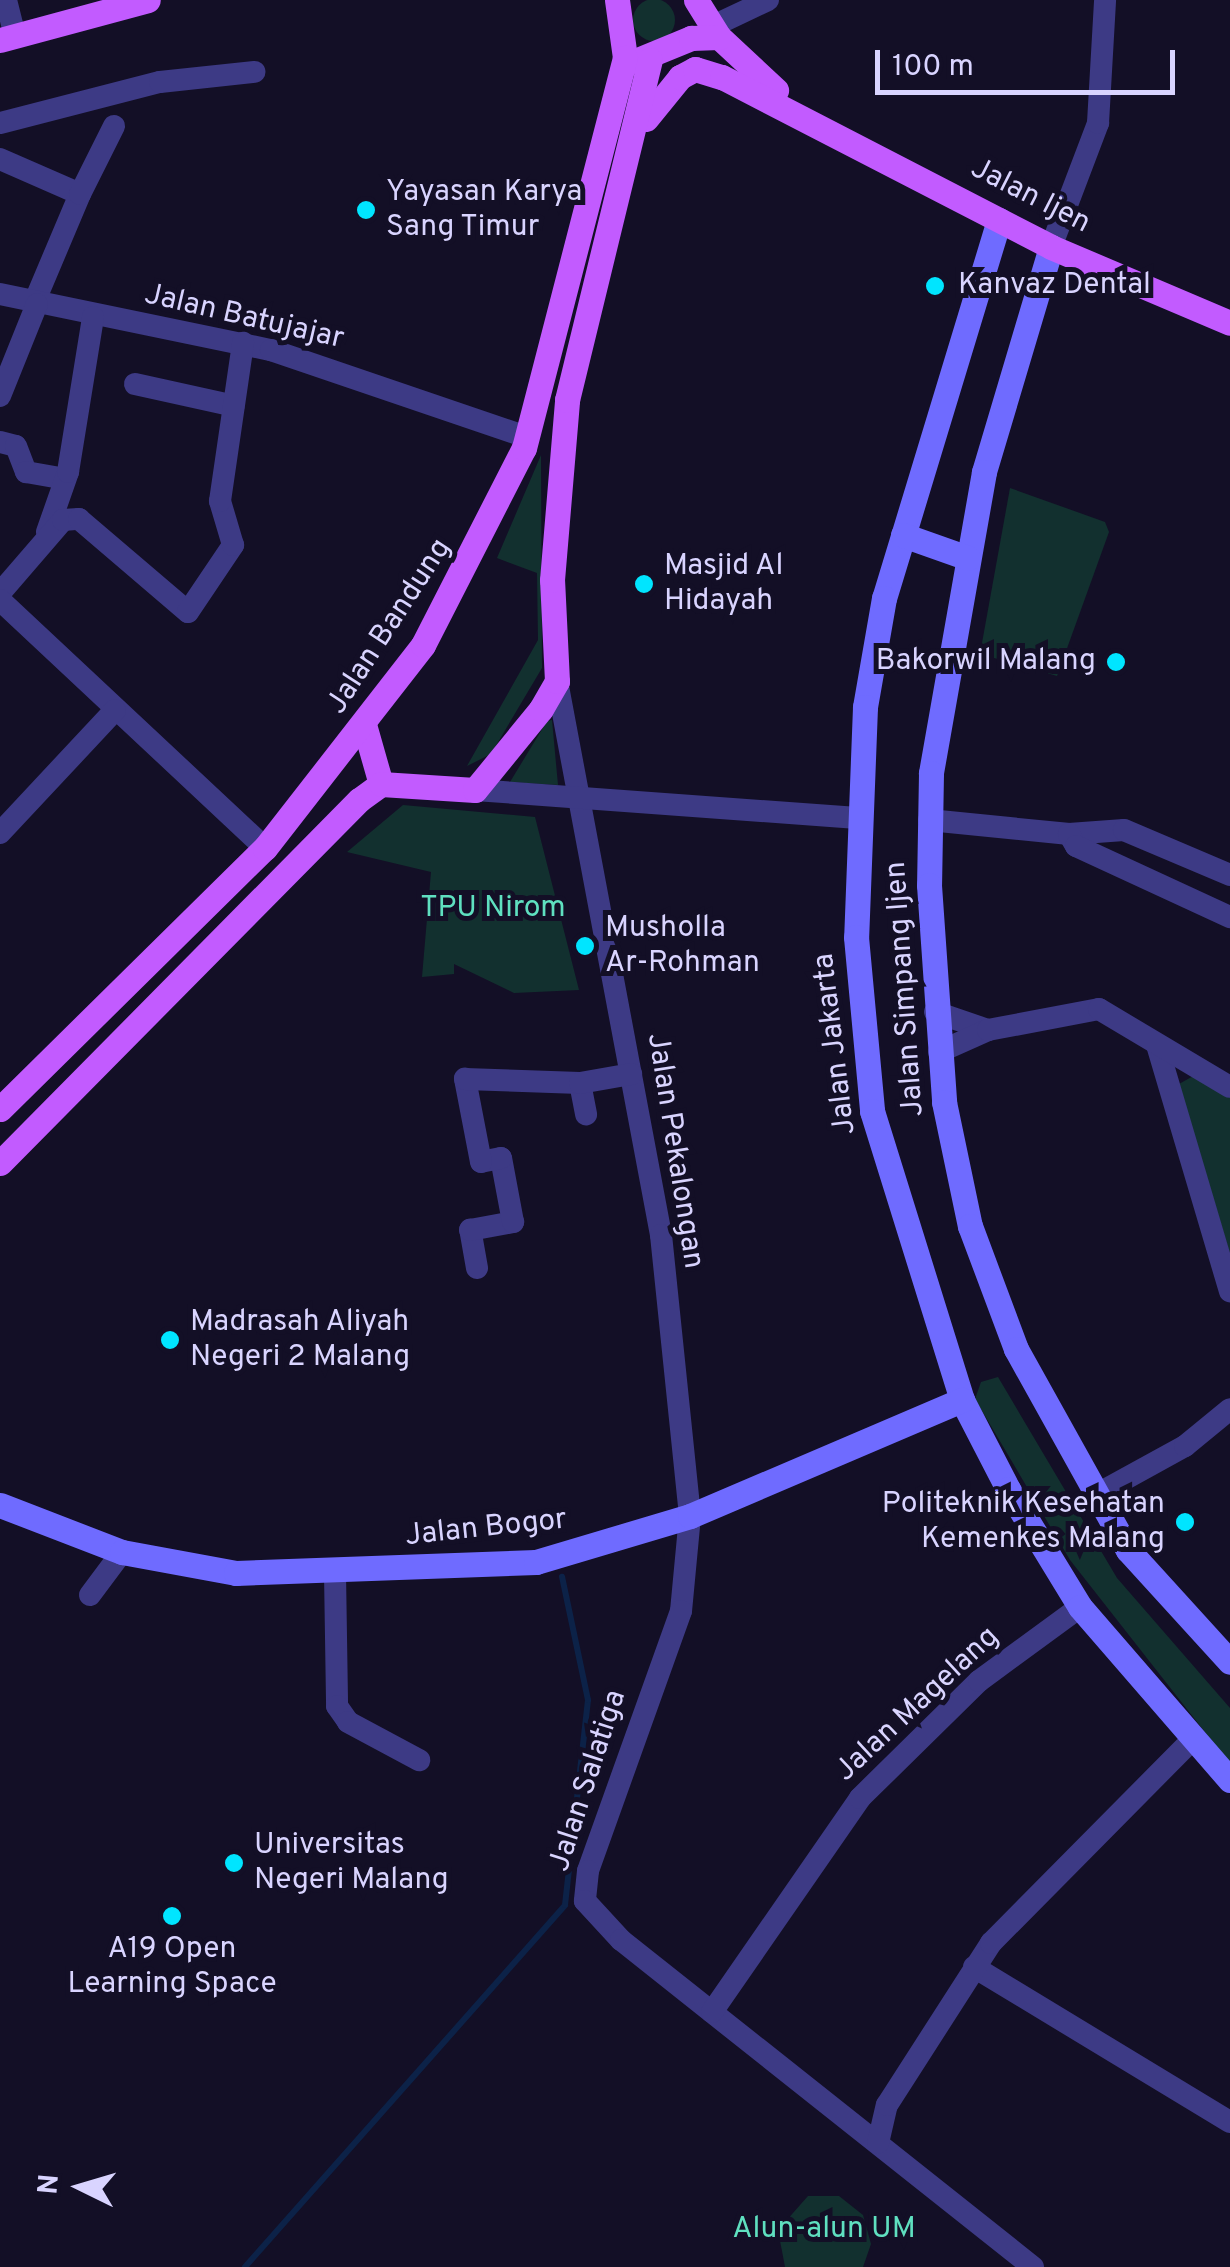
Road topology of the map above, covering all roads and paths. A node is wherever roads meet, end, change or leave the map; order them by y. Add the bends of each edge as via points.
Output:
1 (6, 0) edge
2 (148, 0) edge
3 (616, 0) edge
4 (696, 0) edge
5 (768, 0) edge
6 (1105, 0) edge
7 (88, 5) edge
8 (715, 32) junction
9 (7, 36) edge
10 (638, 59) junction
11 (254, 72) dead end
12 (807, 114) junction
13 (0, 123) edge
14 (114, 126) dead end
15 (640, 126) junction
16 (0, 159) edge
17 (80, 194) junction
18 (999, 220) junction
19 (1051, 247) junction
20 (0, 294) edge
21 (36, 303) junction
22 (93, 317) junction
23 (1230, 323) edge
24 (244, 343) junction
25 (134, 384) dead end
26 (0, 396) edge
27 (234, 406) junction
28 (527, 437) junction
29 (0, 442) edge
30 (64, 479) junction
31 (903, 536) junction
32 (43, 542) junction
33 (968, 558) junction
34 (0, 596) edge
35 (557, 680) junction
36 (114, 710) junction
37 (365, 728) junction
38 (381, 784) junction
39 (475, 790) junction
40 (582, 798) junction
41 (854, 818) junction
42 (929, 820) junction
43 (0, 833) edge
44 (1069, 834) junction
45 (1146, 838) junction
46 (266, 848) junction
47 (1135, 870) junction
48 (1230, 875) edge
49 (1230, 918) edge
50 (936, 1012) junction
51 (988, 1030) junction
52 (1157, 1045) junction
53 (938, 1052) junction
54 (632, 1074) junction
55 (580, 1083) junction
56 (1230, 1087) edge
57 (0, 1110) edge
58 (586, 1114) dead end
59 (0, 1163) edge
60 (477, 1268) dead end
61 (1230, 1291) edge
62 (962, 1400) junction
63 (1230, 1409) edge
64 (1094, 1496) junction
65 (0, 1505) edge
66 (690, 1516) junction
67 (122, 1552) junction
68 (336, 1573) junction
69 (90, 1595) dead end
70 (1080, 1607) junction
71 (1230, 1662) edge
72 (1192, 1740) junction
73 (419, 1760) dead end
74 (1230, 1780) edge
75 (974, 1967) junction
76 (712, 2012) junction
77 (887, 2105) junction
78 (1230, 2122) edge
79 (856, 2126) junction
80 (878, 2143) junction
81 (1033, 2267) edge

1 - 9 street
2 - 7 main road
3 - 10 main road
4 - 8 main road, Jalan Ijen
5 - 8 street
6 - 19 street via 1098,123
7 - 9 main road
8 - 10 main road
8 - 12 main road, Jalan Ijen
10 - 15 main road
10 - 28 main road, Jalan Bandung
11 - 13 street via 160,82
12 - 15 main road, Jalan Ijen via 695,69
12 - 18 main road, Jalan Ijen
14 - 17 street
15 - 35 main road via 567,400 552,572
16 - 17 street
17 - 21 street
18 - 19 main road, Jalan Ijen
18 - 31 main road, Jalan Jakarta
19 - 23 main road, Jalan Ijen
19 - 33 main road, Jalan Simpang Ijen via 1000,404
20 - 21 street, Jalan Batujajar
21 - 22 street, Jalan Batujajar
21 - 26 street
22 - 24 street, Jalan Batujajar
22 - 30 street
24 - 27 street
24 - 28 street, Jalan Batujajar
25 - 27 street
27 - 32 street via 220,506 233,545 188,612 94,524 65,519
28 - 37 main road, Jalan Bandung via 479,550
29 - 30 street via 16,446 26,472
30 - 32 street
31 - 33 main road
31 - 41 main road, Jalan Jakarta via 872,671
32 - 34 street
33 - 42 main road, Jalan Simpang Ijen
34 - 36 street
35 - 39 main road via 506,762
35 - 40 street
36 - 43 street
36 - 46 street
37 - 38 main road
37 - 46 main road, Jalan Bandung
38 - 39 main road
38 - 59 main road
39 - 40 street
40 - 41 street
40 - 54 street, Jalan Pekalongan
41 - 62 main road, Jalan Jakarta via 872,1111
42 - 44 street
42 - 50 main road, Jalan Simpang Ijen
44 - 45 street via 1097,827
44 - 47 street
45 - 47 street
45 - 48 street
46 - 57 main road, Jalan Bandung
47 - 49 street
50 - 51 street
50 - 53 main road, Jalan Simpang Ijen
51 - 52 street via 1100,1009
51 - 53 street
52 - 56 street
52 - 61 street
53 - 64 main road, Jalan Simpang Ijen via 957,1176 984,1273
54 - 55 street
54 - 66 street, Jalan Pekalongan via 660,1236
55 - 58 street
55 - 60 street via 465,1078 481,1162 501,1158 512,1222 470,1230
62 - 66 main road, Jalan Bogor
62 - 70 main road, Jalan Jakarta
63 - 64 street via 1185,1446
64 - 71 main road, Jalan Simpang Ijen via 1128,1550
65 - 67 main road, Jalan Bogor
66 - 68 main road, Jalan Bogor via 536,1562
66 - 76 street, Jalan Salatiga via 681,1611 584,1894 590,1915
67 - 68 main road, Jalan Bogor via 236,1572
67 - 69 street
68 - 73 street via 336,1706
70 - 72 main road, Jalan Jakarta
70 - 76 street, Jalan Magelang via 979,1682 867,1790
72 - 74 main road, Jalan Jakarta
72 - 75 street
75 - 77 street
75 - 78 street
76 - 79 street, Jalan Salatiga
77 - 79 street
77 - 80 street
79 - 80 street, Jalan Salatiga
80 - 81 street, Jalan Salatiga

